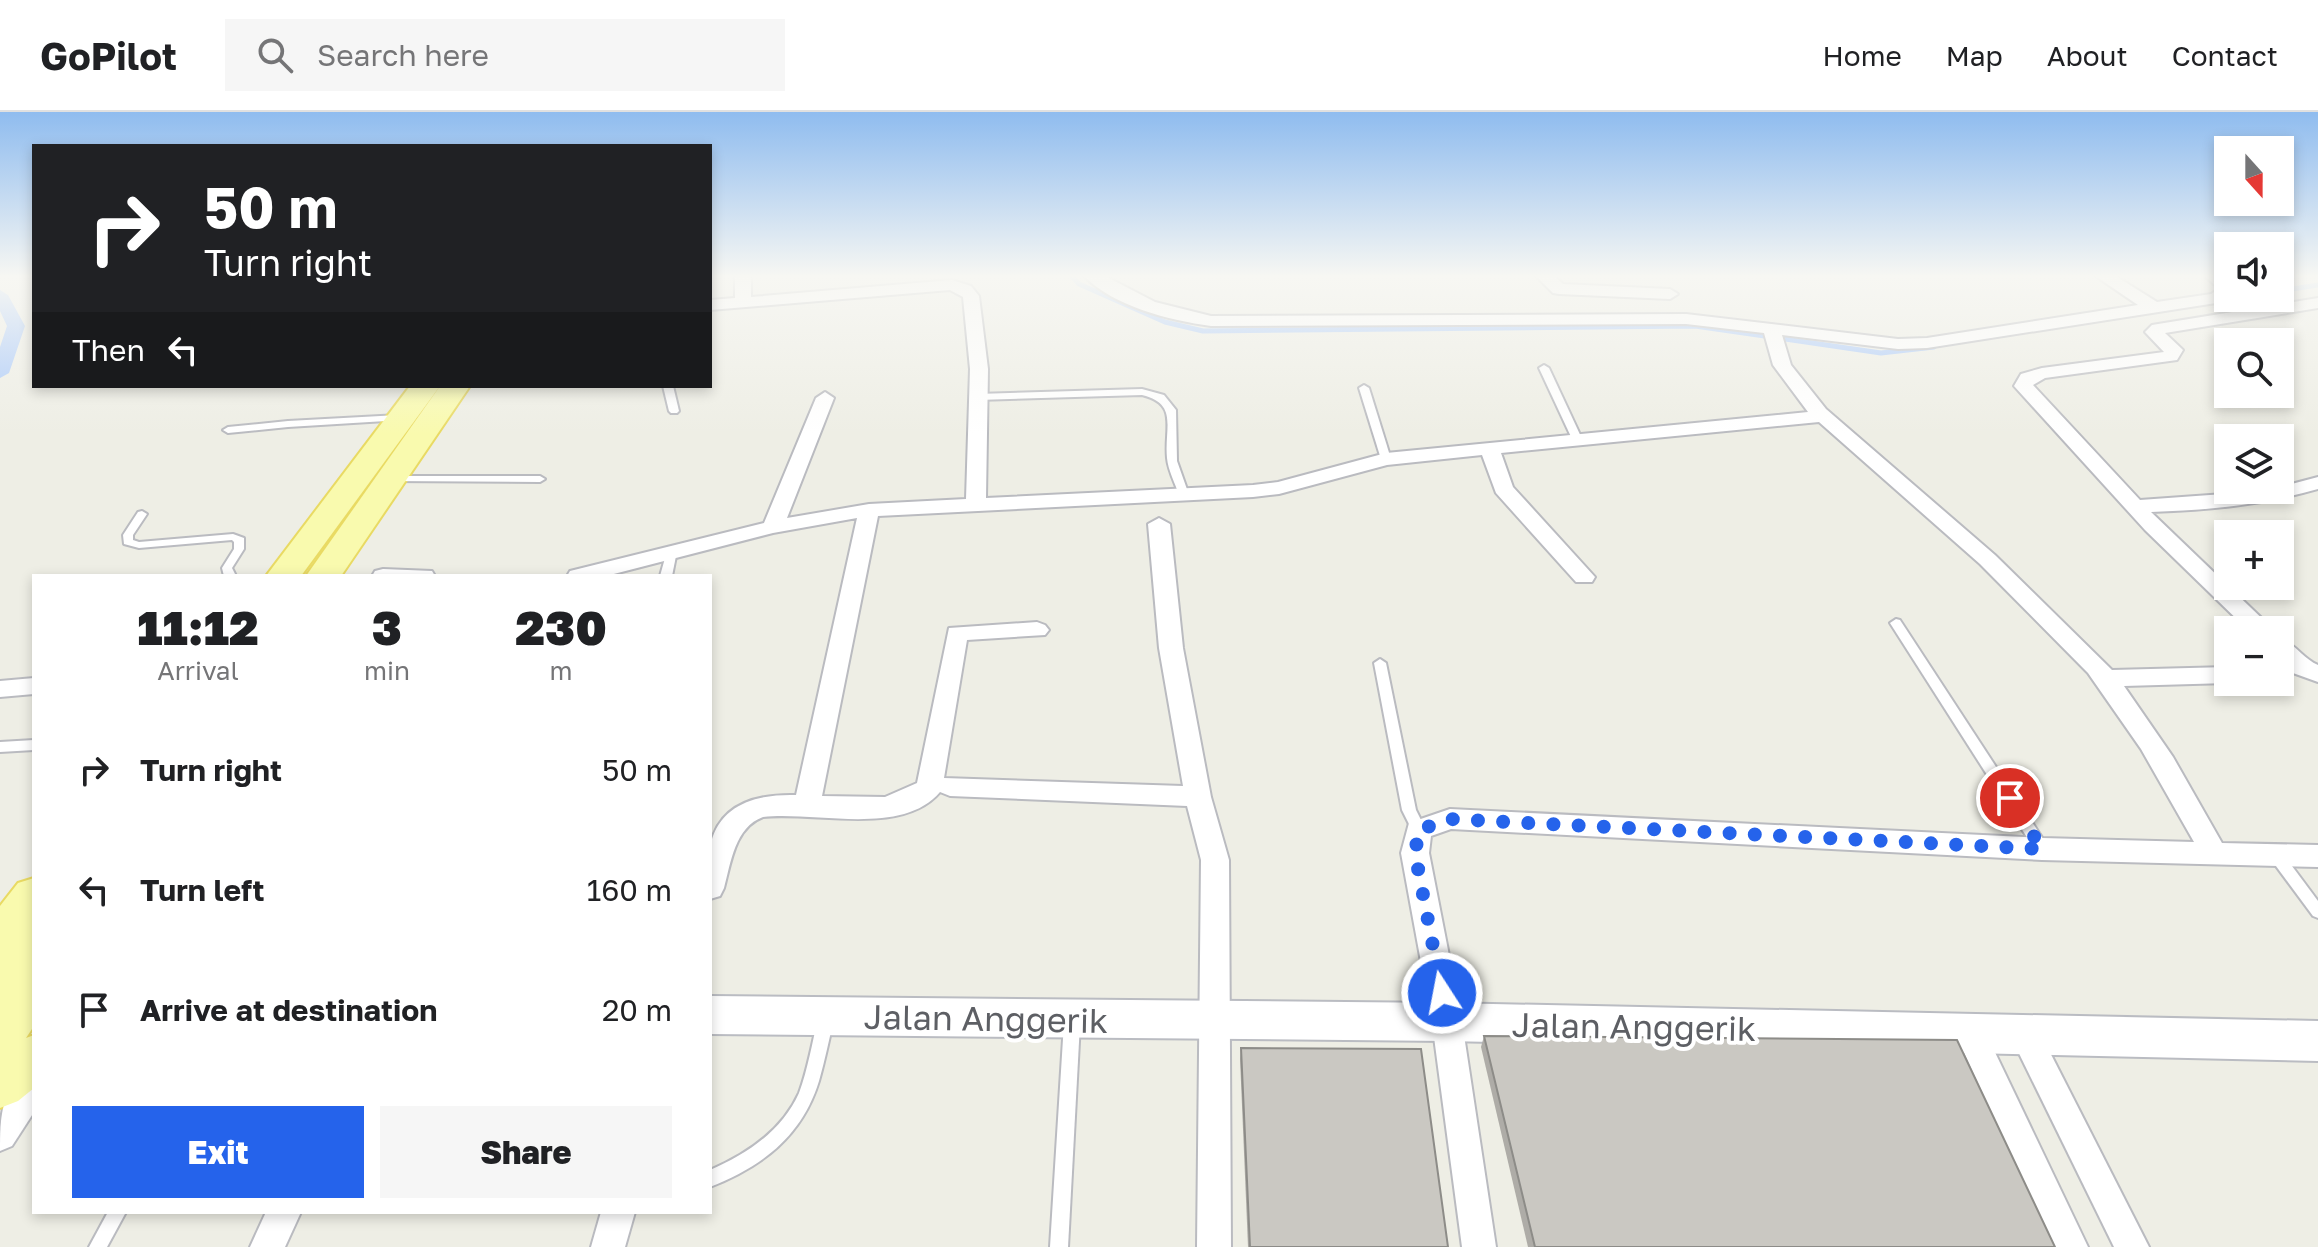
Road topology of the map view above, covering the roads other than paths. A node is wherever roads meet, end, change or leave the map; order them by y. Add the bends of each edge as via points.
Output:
1 (975, 328) edge
2 (1734, 328) edge
3 (2013, 328) edge
4 (2164, 328) edge
5 (1772, 335) junction
6 (1544, 368) dead end
7 (424, 388) edge
8 (454, 388) edge
9 (668, 388) edge
10 (1364, 388) dead end
11 (977, 397) junction
12 (825, 398) dead end
13 (674, 411) dead end
14 (1822, 416) junction
15 (402, 418) junction
16 (228, 430) dead end
17 (1578, 441) junction
18 (1490, 449) junction
19 (1386, 459) junction
20 (389, 479) junction
21 (540, 479) dead end
22 (2318, 483) edge
23 (1184, 495) junction
24 (976, 504) junction
25 (2136, 506) junction
26 (869, 510) junction
27 (142, 514) dead end
28 (1159, 524) dead end
29 (773, 527) junction
30 (672, 551) junction
31 (229, 574) edge
32 (285, 574) edge
33 (324, 574) edge
34 (586, 574) edge
35 (666, 574) edge
36 (1584, 577) dead end
37 (2248, 616) edge
38 (1896, 623) dead end
39 (1037, 630) dead end
40 (1380, 663) dead end
41 (2214, 675) edge
42 (2106, 678) junction
43 (32, 686) edge
44 (0, 689) edge
45 (32, 745) edge
46 (0, 747) edge
47 (950, 786) dead end
48 (1198, 797) junction
49 (806, 805) junction
50 (1419, 830) junction
51 (2042, 849) junction
52 (2213, 851) junction
53 (2275, 854) junction
54 (2318, 856) edge
55 (712, 881) edge
56 (32, 899) edge
57 (2318, 912) edge
58 (0, 940) edge
59 (32, 942) edge
60 (15, 1003) edge
61 (712, 1015) edge
62 (826, 1016) junction
63 (1072, 1019) junction
64 (1216, 1020) junction
65 (1447, 1022) junction
66 (1970, 1033) junction
67 (2025, 1035) junction
68 (2318, 1041) edge
69 (32, 1059) edge
70 (0, 1085) edge
71 (32, 1088) edge
72 (0, 1135) edge
73 (712, 1178) edge
74 (116, 1214) edge
75 (283, 1214) edge
76 (617, 1214) edge
77 (98, 1247) edge
78 (267, 1247) edge
79 (608, 1247) edge
80 (1059, 1247) edge
81 (1214, 1247) edge
82 (1479, 1247) edge
83 (2071, 1247) edge
84 (2132, 1247) edge

1 - 11 street
2 - 5 street
3 - 5 street via 1913,343
4 - 25 street via 2154,332 2174,350 2171,356 2027,378 2023,386
5 - 14 street via 1794,382
6 - 17 lane
7 - 15 main road
8 - 20 main road
9 - 13 lane
10 - 19 lane
11 - 23 lane via 1142,392 1161,397 1171,410 1172,461
11 - 24 street
12 - 29 street
14 - 17 street
14 - 42 street via 1984,557
15 - 16 lane
15 - 32 main road
17 - 18 street
18 - 19 street
18 - 36 street via 1503,489
19 - 23 street via 1279,488
20 - 21 lane
20 - 33 main road
22 - 25 street via 2223,503
23 - 24 street
24 - 26 street
25 - 37 street
26 - 29 street
26 - 49 street
27 - 31 lane via 128,542 240,540
28 - 48 street via 1171,648
29 - 30 street
30 - 34 street
30 - 35 lane
38 - 51 lane
39 - 49 street via 957,633 929,788 912,802 859,810
40 - 50 lane via 1405,797
41 - 42 street
42 - 52 street via 2161,756
43 - 44 street
45 - 46 lane
47 - 48 street
48 - 64 street via 1215,860
49 - 55 street via 765,805 736,820 726,832
50 - 51 street via 1450,819
50 - 65 street via 1415,853
51 - 52 street
52 - 53 street
53 - 54 street
53 - 57 lane
56 - 58 main road
59 - 60 main road
61 - 62 main road, Jalan Anggerik
62 - 63 main road, Jalan Anggerik
62 - 73 lane via 804,1100 783,1133 745,1163
63 - 64 main road, Jalan Anggerik
63 - 80 lane
64 - 65 main road, Jalan Anggerik
64 - 81 street
65 - 66 main road, Jalan Anggerik
65 - 82 street
66 - 67 main road, Jalan Anggerik
66 - 83 street
67 - 68 main road, Jalan Anggerik
67 - 84 street
69 - 70 main road
71 - 72 street
74 - 77 lane
75 - 78 street
76 - 79 street

